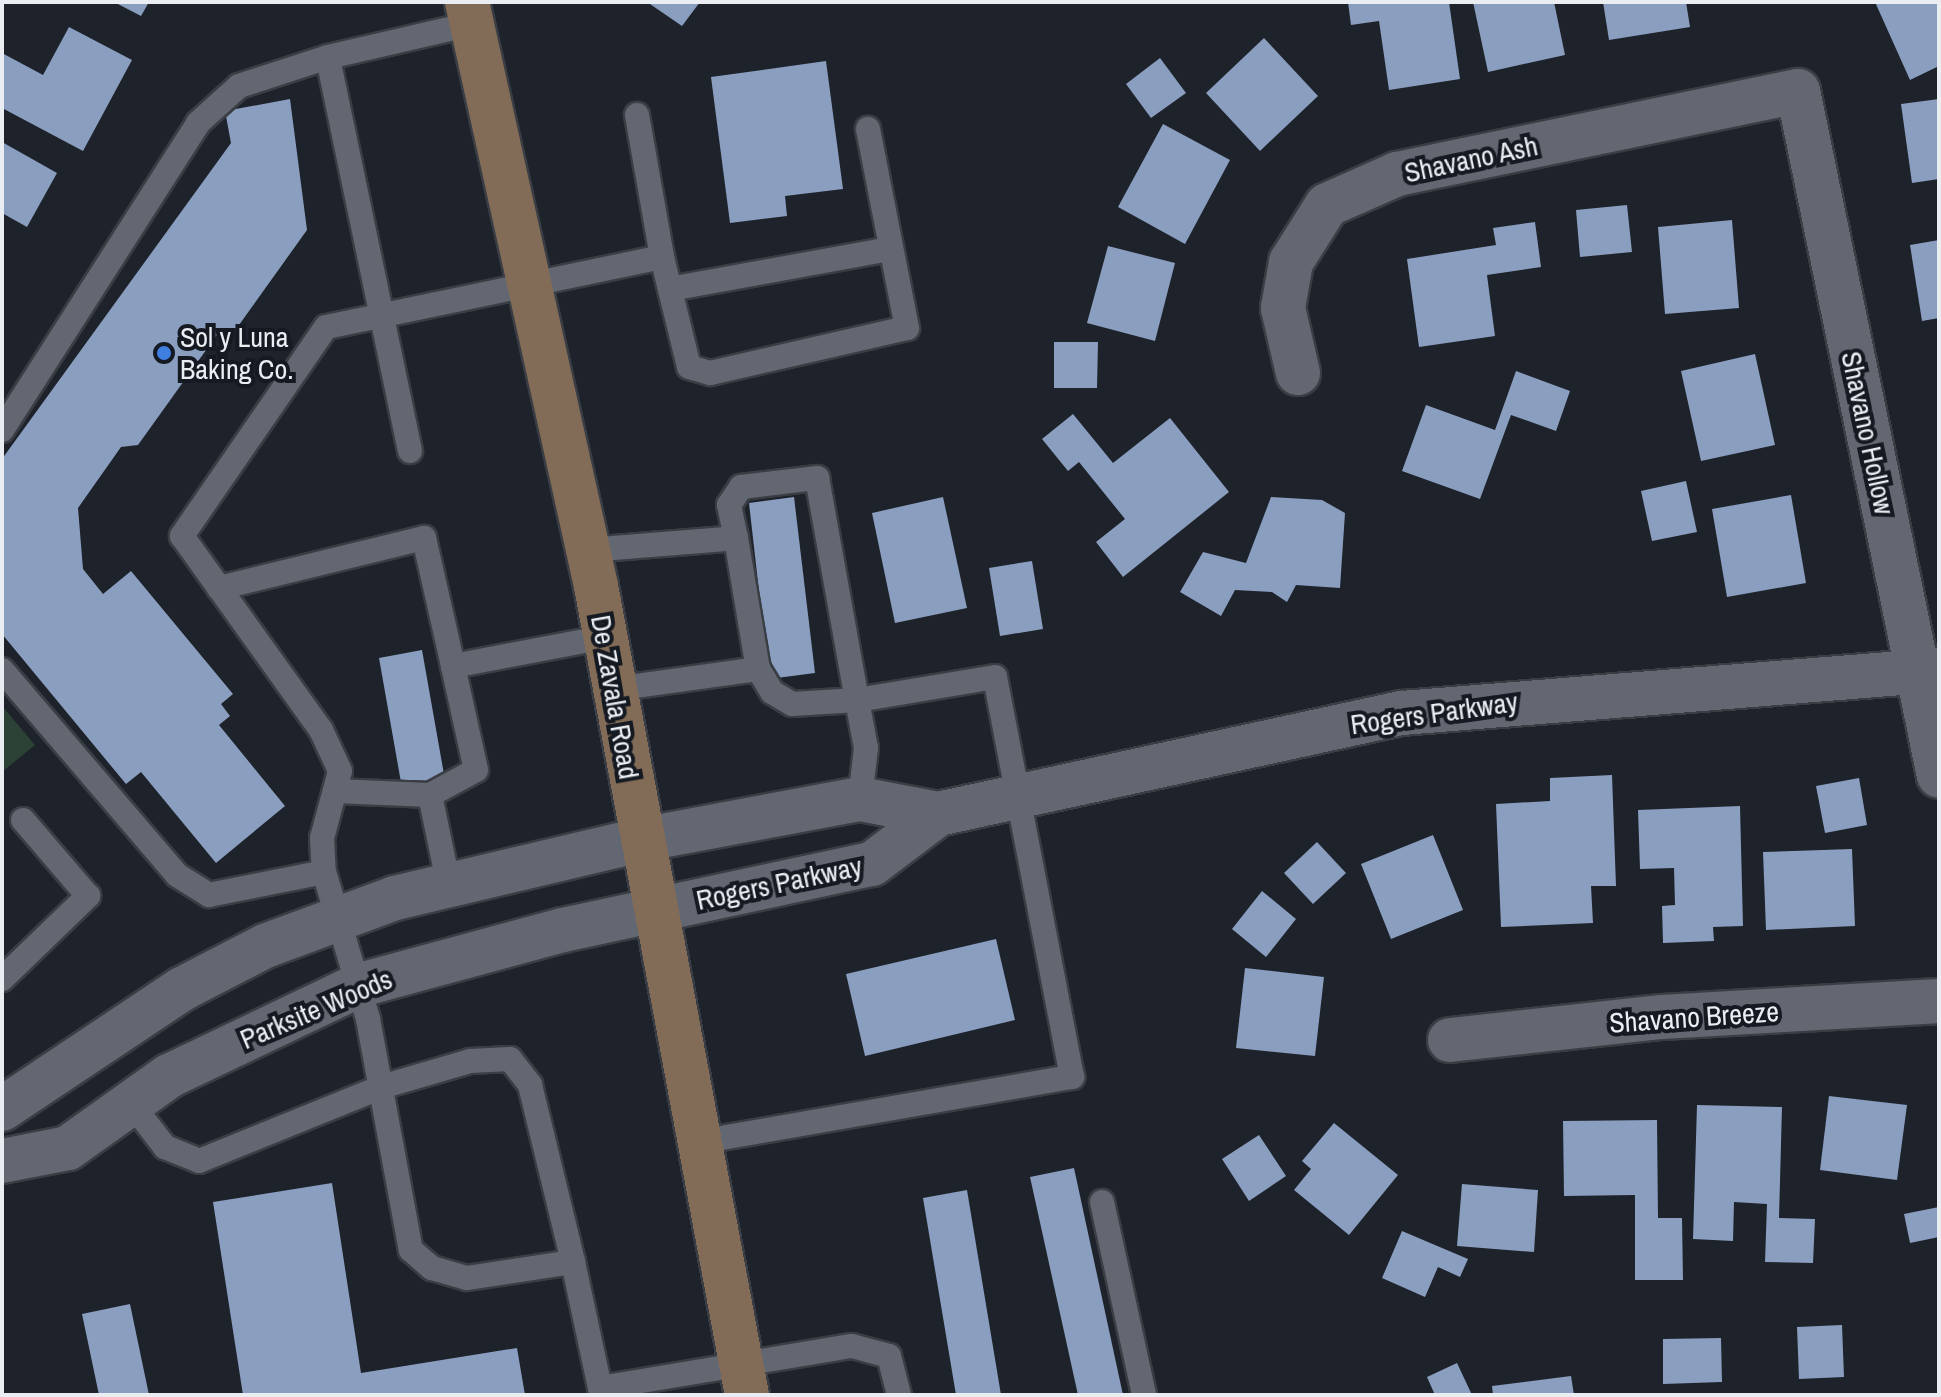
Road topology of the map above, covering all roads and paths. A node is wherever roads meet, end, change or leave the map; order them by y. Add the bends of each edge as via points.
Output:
1 (469, 13) edge
2 (328, 57) junction
3 (1798, 91) joint
4 (637, 115) dead end
5 (868, 129) dead end
6 (890, 249) junction
7 (662, 257) junction
8 (526, 287) junction
9 (670, 289) junction
10 (385, 315) junction
11 (1298, 373) dead end
12 (2, 430) edge
13 (410, 451) dead end
14 (736, 538) junction
15 (588, 550) junction
16 (219, 588) junction
17 (605, 637) junction
18 (453, 666) junction
19 (758, 669) junction
20 (2, 670) edge
21 (1928, 671) edge
22 (614, 689) junction
23 (857, 700) junction
24 (1939, 776) edge
25 (335, 791) junction
26 (430, 795) junction
27 (1021, 796) junction
28 (860, 799) junction
29 (938, 814) junction
30 (23, 820) dead end
31 (640, 840) junction
32 (324, 872) junction
33 (449, 886) junction
34 (653, 910) junction
35 (339, 918) junction
36 (2, 979) edge
37 (360, 985) junction
38 (1939, 1001) edge
39 (1450, 1040) dead end
40 (381, 1087) junction
41 (131, 1103) junction
42 (2, 1109) edge
43 (698, 1142) junction
44 (2, 1161) edge
45 (1102, 1202) dead end
46 (573, 1262) junction
47 (744, 1378) edge
48 (899, 1395) edge
49 (1144, 1395) edge

1 - 2 lane
1 - 8 main road, De Zavala Road
2 - 10 lane
2 - 12 lane via 239,86 198,123
3 - 11 street, Shavano Ash via 1397,174 1327,205 1291,262 1283,308
3 - 21 street, Shavano Hollow
4 - 7 lane
5 - 6 lane
6 - 9 lane
6 - 9 lane via 907,328 710,373 689,367
7 - 8 lane
7 - 9 lane
8 - 10 lane
8 - 15 main road, De Zavala Road
10 - 13 lane
10 - 16 lane via 326,327 182,536
14 - 15 lane
14 - 19 lane
14 - 23 lane via 729,505 741,487 817,478
15 - 17 main road, De Zavala Road
16 - 18 lane via 424,538
16 - 25 lane via 321,730 340,771
17 - 18 lane
17 - 22 main road, De Zavala Road
18 - 26 lane via 476,770
19 - 22 lane
19 - 23 lane via 772,692 792,704
20 - 32 lane via 177,875 209,895
21 - 24 street, Shavano Hollow
21 - 27 street, Rogers Parkway via 1402,713
22 - 31 main road, De Zavala Road
23 - 27 lane via 995,677
23 - 28 lane via 866,748
25 - 26 lane
25 - 32 lane via 322,838
26 - 33 lane
27 - 29 street, Rogers Parkway
27 - 43 lane via 1072,1077
28 - 29 street, Rogers Parkway
28 - 31 street, Rogers Parkway
29 - 34 street, Rogers Parkway via 872,864
30 - 36 lane via 88,896
31 - 33 street
31 - 34 main road, De Zavala Road
32 - 35 lane
33 - 35 street
34 - 37 street, Parksite Woods
34 - 43 main road, De Zavala Road
35 - 37 lane
35 - 42 street via 182,989
37 - 40 lane
37 - 41 street, Parksite Woods via 169,1076
38 - 39 street, Shavano Breeze via 1662,1017
40 - 41 lane via 199,1161 165,1147
40 - 46 lane via 411,1250 432,1268 467,1278
40 - 46 lane via 481,1060 510,1059 523,1070
41 - 44 street, Parksite Woods via 68,1148
43 - 47 main road, De Zavala Road
45 - 49 lane
46 - 47 lane via 600,1388
47 - 48 lane via 872,1349 889,1356

